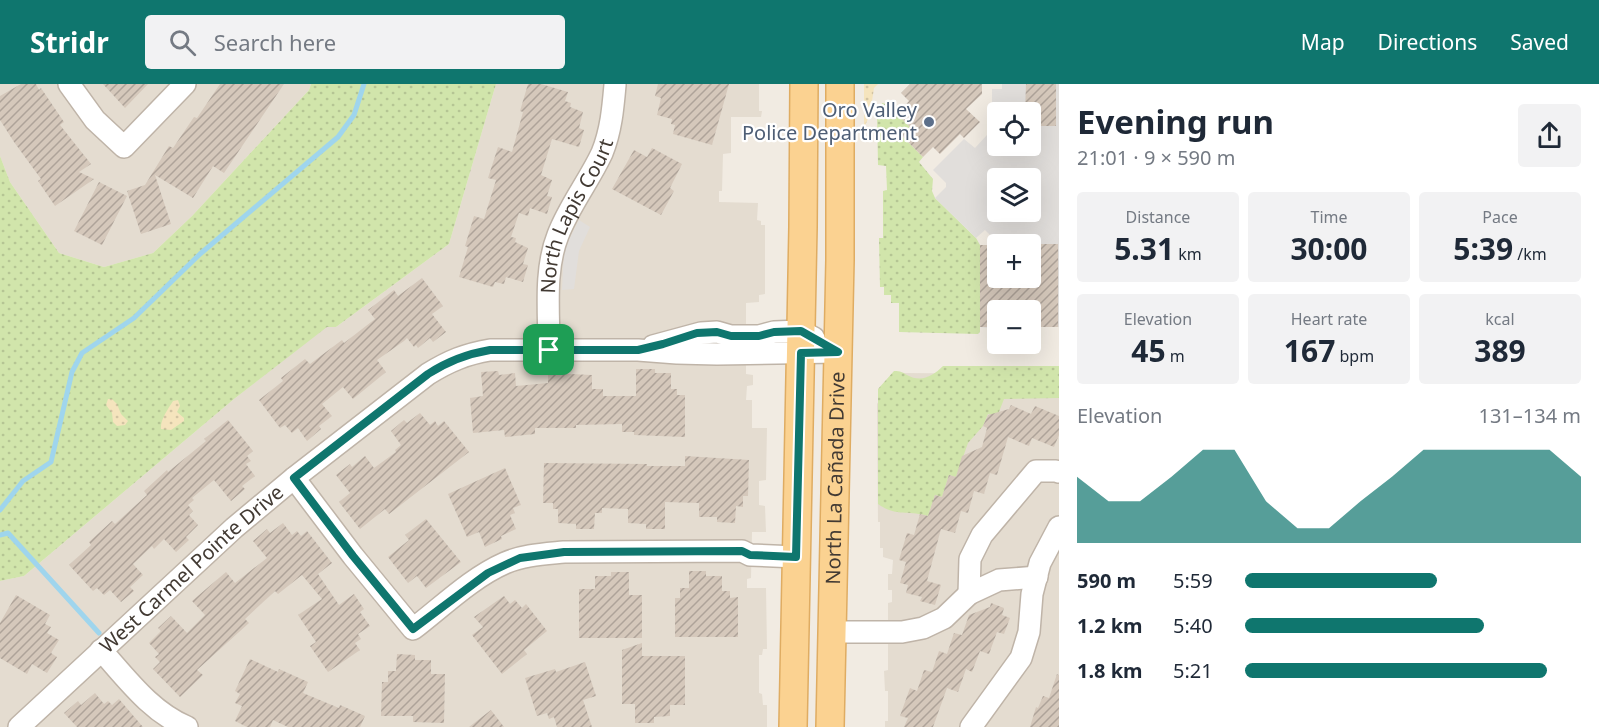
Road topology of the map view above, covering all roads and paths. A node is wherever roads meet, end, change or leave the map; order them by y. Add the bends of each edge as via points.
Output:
1 (69, 84) edge
2 (184, 84) edge
3 (804, 84) edge
4 (840, 84) edge
5 (615, 85) edge
6 (801, 342) junction
7 (549, 350) junction
8 (838, 352) junction
9 (1059, 472) edge
10 (294, 478) junction
11 (1059, 527) edge
12 (796, 557) junction
13 (1037, 577) junction
14 (969, 594) junction
15 (831, 632) junction
16 (101, 650) junction
17 (19, 727) edge
18 (188, 727) edge
19 (793, 727) edge
20 (830, 727) edge
21 (971, 727) edge

1 - 2 street via 95,120 124,147
3 - 6 main road, North La Cañada Drive
4 - 8 main road, North La Cañada Drive
5 - 7 street, North Lapis Court via 602,153 558,235 551,259
6 - 7 street, West Carmel Pointe Drive via 774,332 759,336 717,332 697,333 638,350
6 - 8 street, West Carmel Pointe Drive
6 - 12 main road, North La Cañada Drive
7 - 10 street, West Carmel Pointe Drive via 490,350 449,360
8 - 15 main road, North La Cañada Drive
9 - 14 street via 1036,471 982,536 970,559
10 - 12 street via 413,629 488,573 520,558 564,552 742,551 750,555
10 - 16 street, West Carmel Pointe Drive
11 - 13 street
12 - 19 main road, North La Cañada Drive
13 - 14 street via 999,579
13 - 21 street via 1021,658
14 - 15 street via 944,618 923,628 903,632
15 - 20 main road, North La Cañada Drive
16 - 17 street, West Carmel Pointe Drive
16 - 18 street via 150,704

